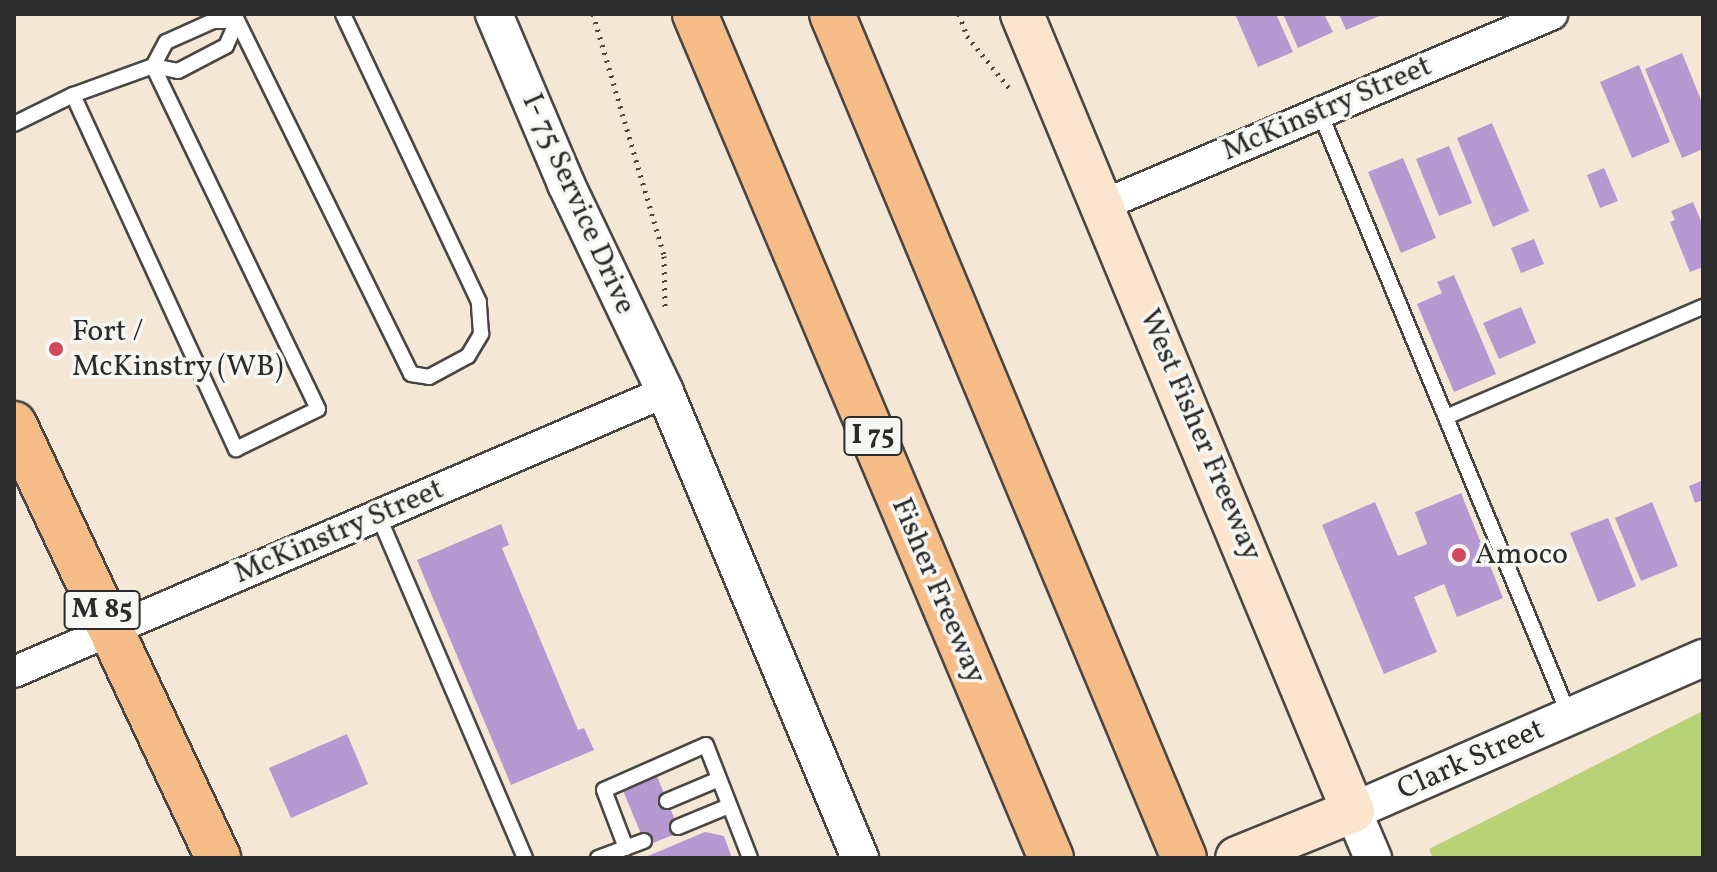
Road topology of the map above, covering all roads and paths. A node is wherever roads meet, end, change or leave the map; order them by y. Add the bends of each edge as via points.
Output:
1 (343, 14) edge
2 (494, 14) edge
3 (593, 14) edge
4 (695, 14) edge
5 (832, 14) edge
6 (959, 14) edge
7 (1022, 14) edge
8 (1552, 14) edge
9 (240, 16) edge
10 (967, 36) dead end
11 (153, 66) junction
12 (73, 95) junction
13 (1320, 113) junction
14 (14, 124) edge
15 (1103, 205) junction
16 (664, 256) dead end
17 (1703, 307) edge
18 (665, 392) junction
19 (1446, 417) junction
20 (14, 424) edge
21 (378, 515) junction
22 (111, 630) junction
23 (1703, 658) edge
24 (14, 672) edge
25 (1570, 716) junction
26 (719, 779) junction
27 (667, 801) dead end
28 (729, 806) junction
29 (1353, 811) junction
30 (634, 816) dead end
31 (618, 823) junction
32 (678, 827) dead end
33 (644, 841) dead end
34 (626, 848) junction
35 (218, 858) edge
36 (525, 858) edge
37 (598, 858) edge
38 (750, 858) edge
39 (860, 858) edge
40 (1051, 858) edge
41 (1184, 858) edge
42 (1237, 858) edge
43 (1373, 858) edge

1 - 9 lane via 479,302 481,334 468,356 429,377 411,374
2 - 18 street, I- 75 Service Drive via 566,184
3 - 16 path
4 - 40 main road, Fisher Freeway / I 75
5 - 41 main road
6 - 10 path
7 - 15 main road, West Fisher Freeway
8 - 13 street, McKinstry Street
9 - 11 lane via 213,21 166,42
9 - 11 lane via 226,46 178,71
11 - 12 lane
11 - 12 lane via 318,409 236,449
12 - 14 lane
13 - 15 street, McKinstry Street
13 - 19 lane
15 - 29 main road, West Fisher Freeway
17 - 19 lane
18 - 21 street, McKinstry Street
18 - 39 street
19 - 25 lane
20 - 22 main road, M 85
21 - 22 street, McKinstry Street
21 - 36 lane
22 - 24 street, McKinstry Street
22 - 35 main road, M 85
23 - 25 street, Clark Street
25 - 29 street, Clark Street
26 - 27 lane
26 - 28 lane
26 - 31 lane via 706,745 604,790
28 - 32 lane
28 - 38 lane
29 - 42 main road, Clark Street
29 - 43 street, West Fisher Freeway
30 - 31 lane
31 - 34 lane
33 - 34 lane
34 - 37 lane

